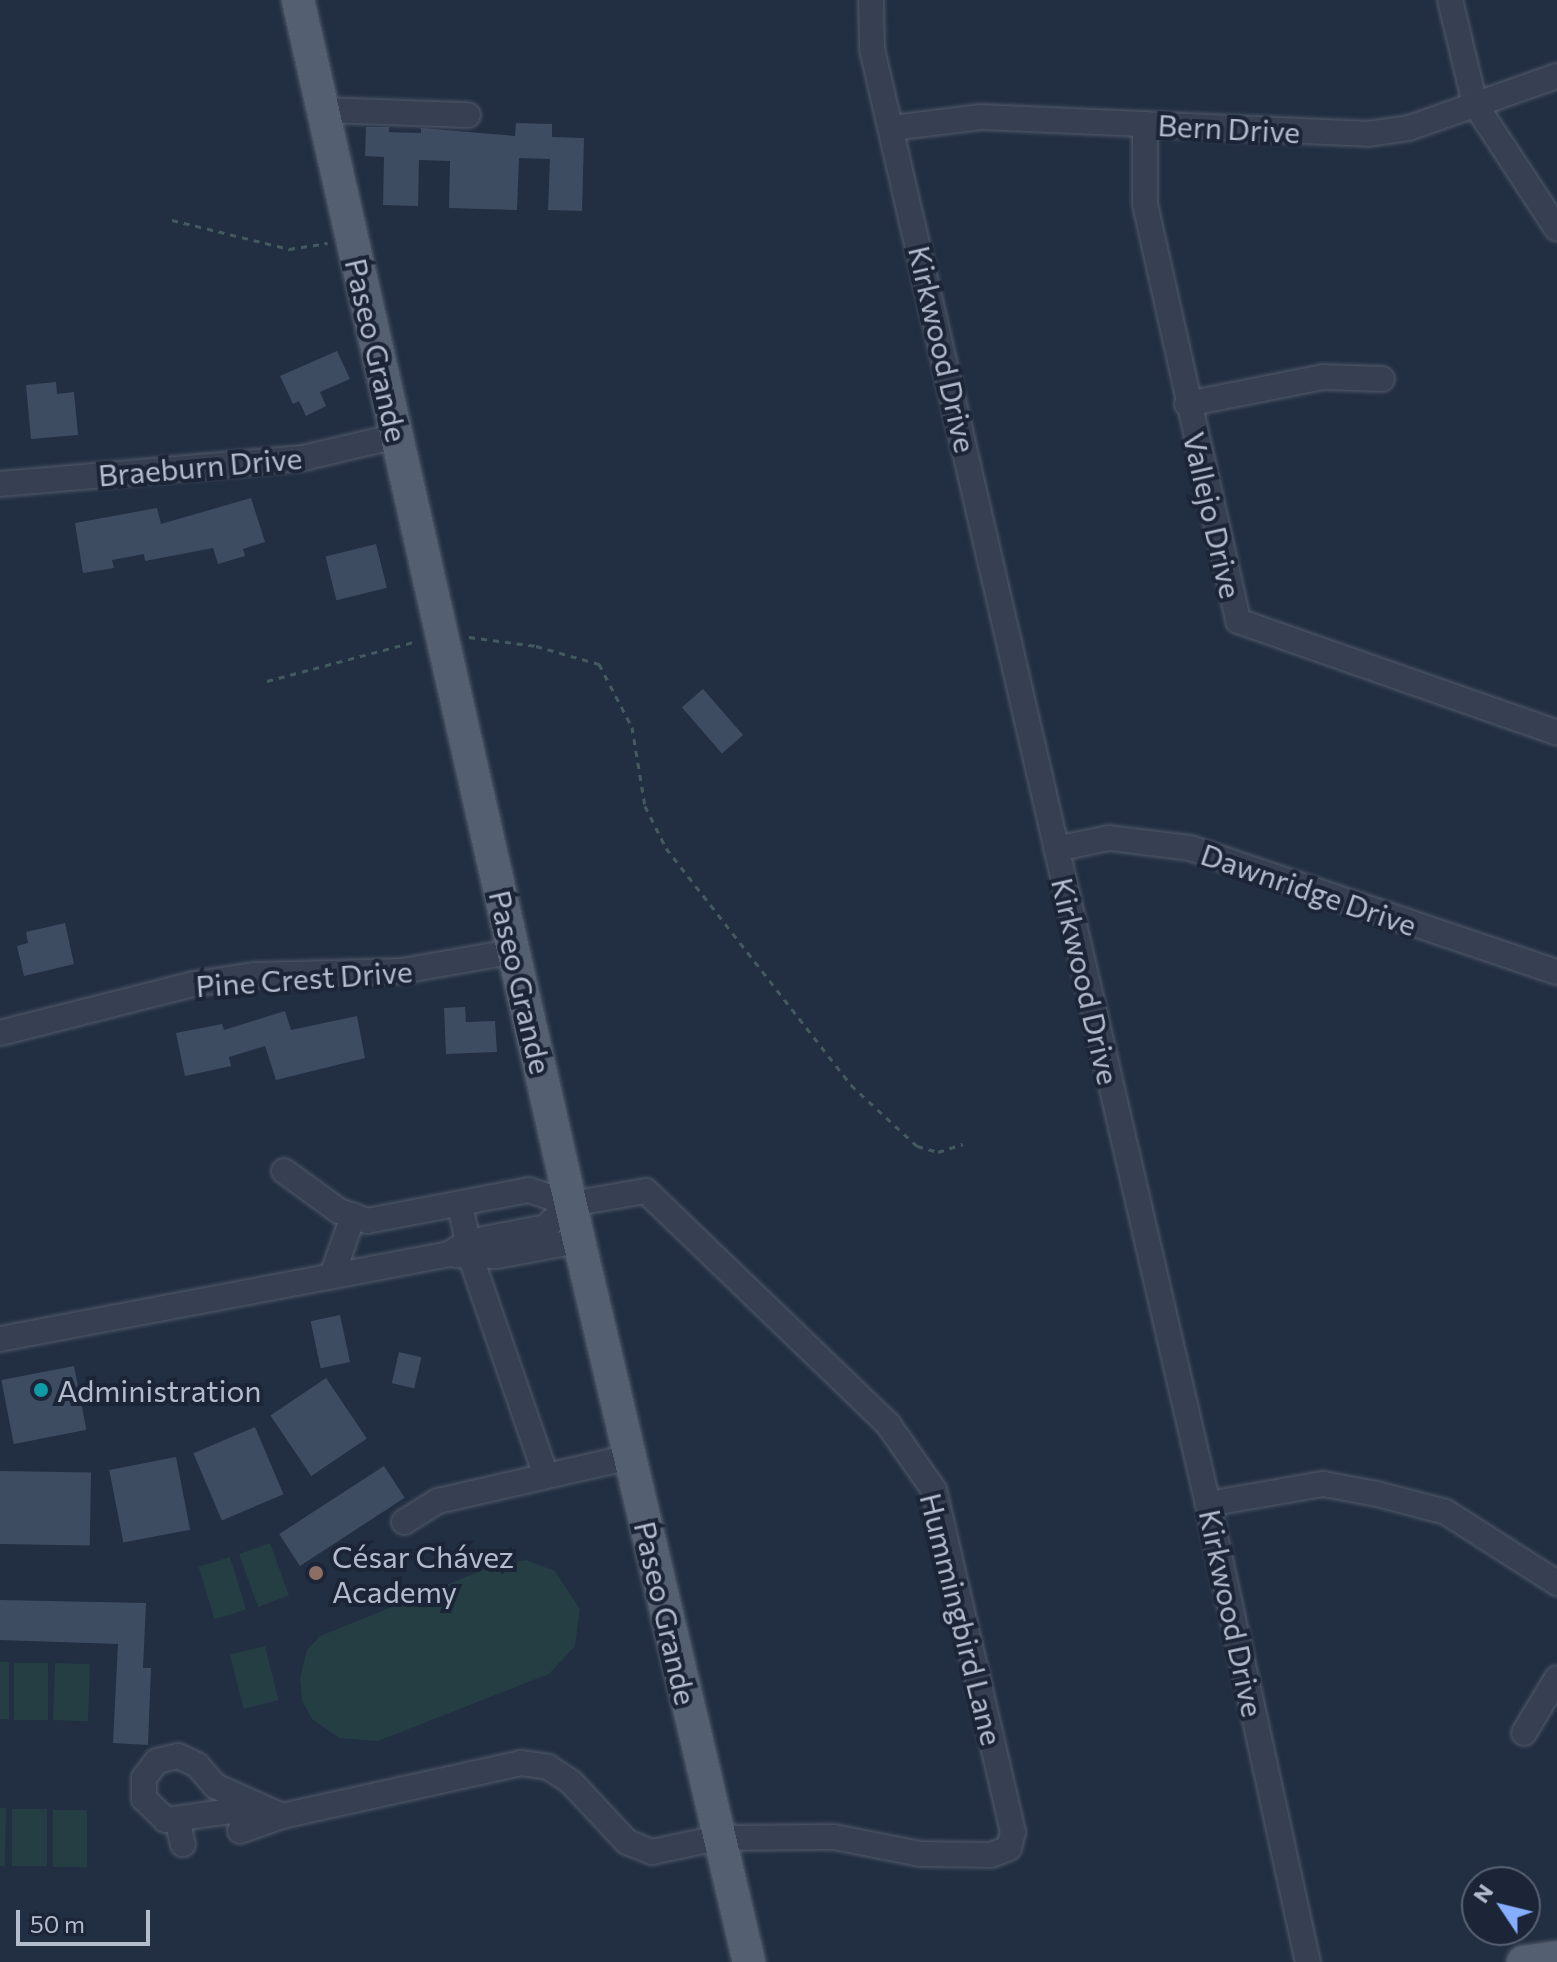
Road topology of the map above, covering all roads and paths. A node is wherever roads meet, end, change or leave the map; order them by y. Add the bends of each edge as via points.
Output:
1 (298, 0) edge
2 (871, 0) edge
3 (1450, 0) edge
4 (1557, 76) edge
5 (1475, 104) junction
6 (322, 110) junction
7 (468, 115) dead end
8 (1145, 124) junction
9 (892, 128) junction
10 (172, 220) dead end
11 (1557, 229) edge
12 (333, 242) dead end
13 (1382, 379) dead end
14 (1187, 404) junction
15 (397, 436) junction
16 (0, 484) edge
17 (466, 636) dead end
18 (425, 640) dead end
19 (267, 681) dead end
20 (1557, 733) edge
21 (1056, 849) junction
22 (515, 951) junction
23 (1557, 972) edge
24 (0, 1033) edge
25 (963, 1144) dead end
26 (284, 1171) dead end
27 (460, 1204) junction
28 (570, 1204) junction
29 (353, 1216) junction
30 (579, 1241) junction
31 (463, 1251) junction
32 (332, 1276) junction
33 (0, 1339) edge
34 (630, 1457) junction
35 (545, 1473) junction
36 (1208, 1504) junction
37 (404, 1522) dead end
38 (1557, 1583) edge
39 (1557, 1678) edge
40 (1524, 1733) dead end
41 (272, 1818) junction
42 (177, 1819) junction
43 (240, 1831) dead end
44 (718, 1838) junction
45 (183, 1844) dead end
46 (1557, 1957) edge
47 (749, 1962) edge
48 (1308, 1962) edge
49 (1523, 1962) edge

1 - 6 main road, Paseo Grande
2 - 9 street, Kirkwood Drive via 872,49
3 - 5 street
4 - 5 street, Bern Drive
5 - 8 street, Bern Drive via 1409,128 1367,134
5 - 11 street
6 - 7 street
6 - 15 main road, Paseo Grande
8 - 9 street, Bern Drive via 981,117
8 - 14 street, Vallejo Drive via 1145,204
9 - 21 street, Kirkwood Drive
10 - 12 path via 289,249
13 - 14 street via 1323,377
14 - 20 street, Vallejo Drive via 1238,621
15 - 16 street, Braeburn Drive via 303,458
15 - 22 main road, Paseo Grande
17 - 25 path via 536,646 599,664 632,727 645,806 666,848 851,1085 917,1146 946,1152
18 - 19 path
21 - 23 street, Dawnridge Drive via 1109,838 1190,848
21 - 36 street, Kirkwood Drive
22 - 24 street, Pine Crest Drive via 402,971 255,975 193,984
22 - 28 main road, Paseo Grande
26 - 29 street
27 - 28 street via 529,1190
27 - 29 street via 367,1221
27 - 31 street
28 - 30 main road, Paseo Grande
28 - 31 street via 546,1227
28 - 44 street, Hummingbird Lane via 646,1191 888,1424 913,1455 934,1490 948,1535 1013,1832 1009,1848 991,1855 920,1854 834,1837
29 - 32 street
30 - 31 street
30 - 34 main road, Paseo Grande
31 - 32 street
31 - 35 street
32 - 33 street
34 - 35 street
34 - 44 main road, Paseo Grande
35 - 37 street via 438,1501
36 - 38 street via 1323,1484 1377,1494 1446,1512
36 - 48 street, Kirkwood Drive
39 - 40 street
41 - 42 street via 231,1811
41 - 42 street via 215,1786 197,1765 178,1756 157,1761 142,1788 157,1815
41 - 43 street
41 - 44 street via 521,1763 548,1767 571,1782 627,1842 652,1852
42 - 45 street
44 - 47 main road, Paseo Grande
46 - 49 main road

